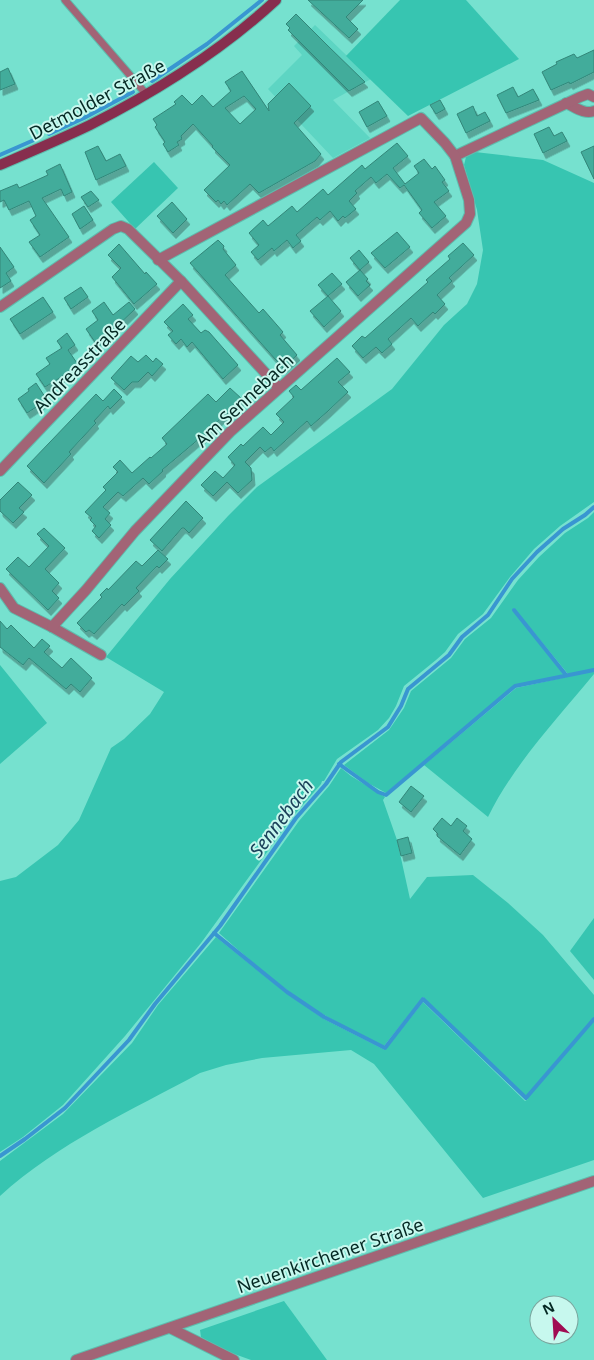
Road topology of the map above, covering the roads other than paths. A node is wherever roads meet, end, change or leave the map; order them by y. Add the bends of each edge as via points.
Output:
1 (65, 0) edge
2 (276, 0) edge
3 (146, 95) junction
4 (594, 97) edge
5 (566, 104) junction
6 (594, 111) edge
7 (455, 156) junction
8 (0, 165) edge
9 (158, 260) junction
10 (181, 281) junction
11 (0, 307) edge
12 (279, 388) junction
13 (0, 471) edge
14 (0, 588) edge
15 (52, 627) junction
16 (101, 655) dead end
17 (594, 1181) edge
18 (170, 1328) junction
19 (76, 1360) edge
20 (234, 1360) edge

1 - 3 lane
2 - 3 main road, Detmolder Straße via 214,50
3 - 8 main road, Detmolder Straße
4 - 5 street via 588,94
5 - 6 street via 584,112
5 - 7 street
7 - 9 street, Am Sennebach via 422,118
7 - 12 street, Am Sennebach via 469,200 470,214 466,223
9 - 10 street
9 - 11 street via 128,229 121,226
10 - 12 street
10 - 13 street, Andreasstraße
12 - 15 street, Am Sennebach via 230,432 135,531
14 - 15 street via 14,608
15 - 16 street
17 - 18 street, Neuenkirchener Straße
18 - 19 street, Neuenkirchener Straße
18 - 20 street

